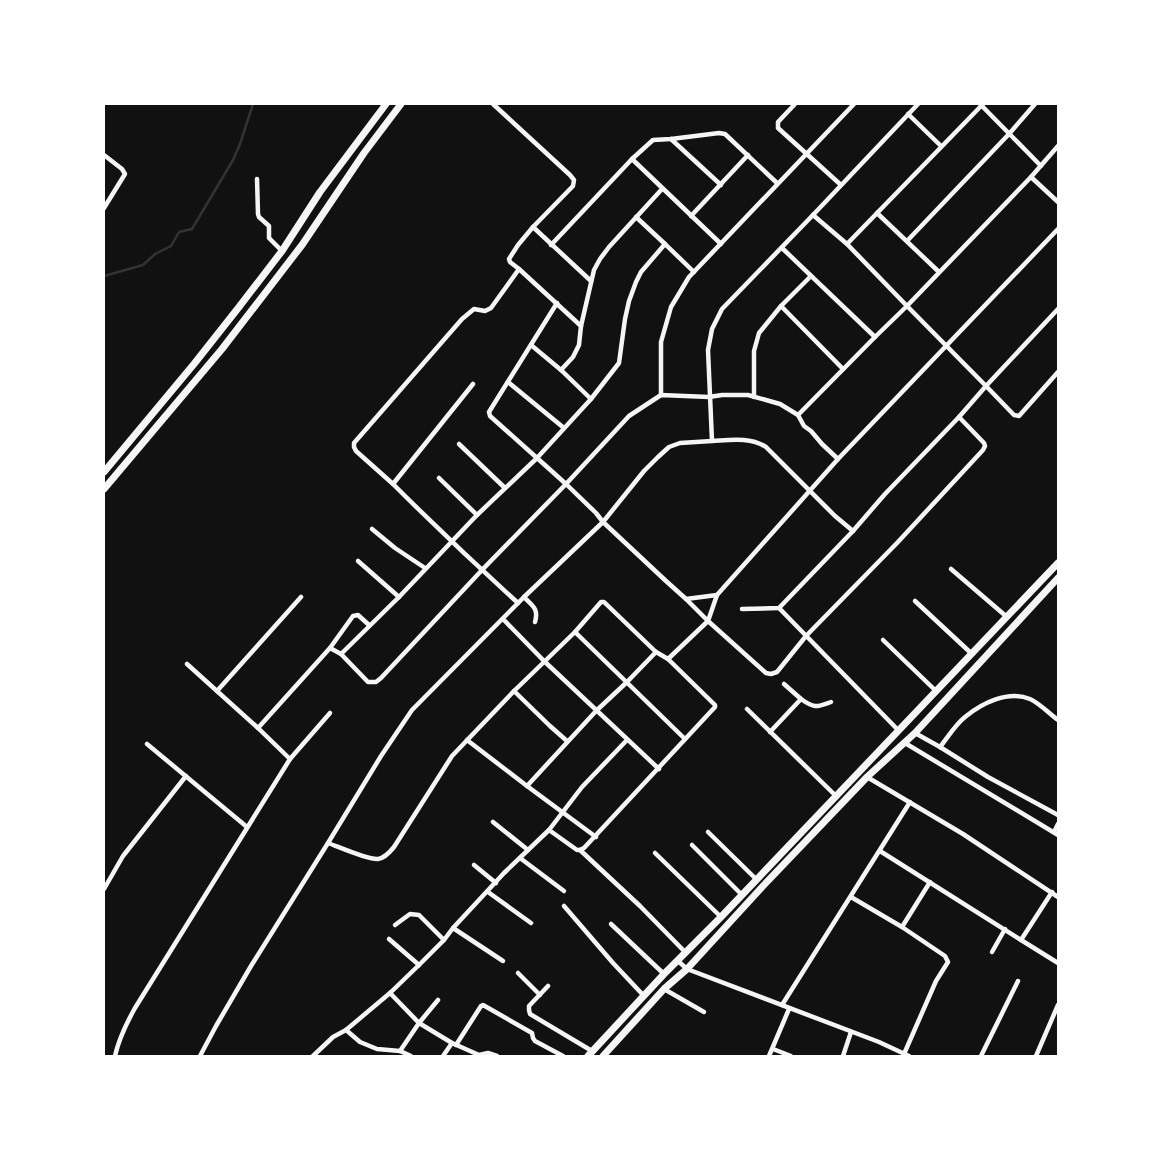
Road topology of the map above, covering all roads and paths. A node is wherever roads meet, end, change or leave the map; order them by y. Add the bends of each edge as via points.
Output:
1 (386, 104) edge
2 (401, 104) edge
3 (493, 104) edge
4 (795, 104) edge
5 (854, 104) edge
6 (918, 104) edge
7 (982, 104) edge
8 (1035, 104) edge
9 (908, 114) junction
10 (374, 120) junction
11 (384, 128) junction
12 (1009, 134) junction
13 (671, 139) junction
14 (354, 146) junction
15 (941, 146) junction
16 (1058, 146) edge
17 (364, 153) junction
18 (806, 154) junction
19 (104, 155) edge
20 (748, 155) junction
21 (632, 159) junction
22 (1041, 166) junction
23 (1031, 177) junction
24 (257, 179) dead end
25 (777, 183) junction
26 (721, 185) junction
27 (841, 185) junction
28 (662, 188) junction
29 (1058, 202) edge
30 (104, 208) edge
31 (877, 213) junction
32 (813, 215) junction
33 (691, 216) junction
34 (636, 217) junction
35 (533, 227) junction
36 (1058, 228) edge
37 (907, 241) junction
38 (664, 244) junction
39 (720, 244) junction
40 (847, 244) junction
41 (551, 245) junction
42 (782, 248) junction
43 (282, 251) junction
44 (519, 269) junction
45 (694, 272) junction
46 (939, 272) junction
47 (812, 276) junction
48 (591, 282) junction
49 (557, 303) junction
50 (781, 306) junction
51 (906, 306) junction
52 (1058, 309) edge
53 (581, 326) junction
54 (875, 337) junction
55 (531, 344) junction
56 (946, 345) junction
57 (843, 369) junction
58 (561, 370) junction
59 (1058, 372) edge
60 (508, 382) junction
61 (473, 384) dead end
62 (986, 386) junction
63 (661, 395) junction
64 (709, 397) junction
65 (754, 397) junction
66 (591, 399) junction
67 (798, 415) junction
68 (959, 417) junction
69 (564, 428) junction
70 (712, 441) junction
71 (459, 444) dead end
72 (538, 458) junction
73 (838, 459) junction
74 (104, 472) edge
75 (439, 478) dead end
76 (393, 484) junction
77 (566, 484) junction
78 (505, 488) junction
79 (104, 489) edge
80 (810, 490) junction
81 (477, 515) junction
82 (603, 522) junction
83 (372, 529) dead end
84 (852, 531) junction
85 (452, 541) junction
86 (358, 561) dead end
87 (1058, 563) edge
88 (426, 568) junction
89 (951, 569) dead end
90 (482, 570) junction
91 (1058, 578) edge
92 (718, 595) junction
93 (301, 597) dead end
94 (398, 597) junction
95 (524, 597) junction
96 (686, 599) junction
97 (915, 601) dead end
98 (518, 602) junction
99 (779, 608) junction
100 (742, 609) dead end
101 (1007, 617) junction
102 (503, 618) junction
103 (708, 621) junction
104 (535, 622) dead end
105 (369, 625) junction
106 (575, 632) junction
107 (806, 636) junction
108 (883, 640) dead end
109 (330, 648) junction
110 (656, 652) junction
111 (341, 654) junction
112 (972, 654) junction
113 (668, 659) junction
114 (544, 661) junction
115 (187, 664) dead end
116 (627, 682) junction
117 (784, 684) dead end
118 (217, 691) junction
119 (514, 691) junction
120 (936, 691) junction
121 (801, 699) junction
122 (831, 702) dead end
123 (747, 709) dead end
124 (596, 711) junction
125 (330, 713) dead end
126 (1058, 720) edge
127 (258, 728) junction
128 (899, 731) junction
129 (770, 732) junction
130 (915, 733) junction
131 (685, 739) junction
132 (467, 740) junction
133 (627, 740) junction
134 (567, 741) junction
135 (905, 743) junction
136 (147, 744) dead end
137 (940, 747) junction
138 (290, 759) junction
139 (659, 769) junction
140 (186, 776) junction
141 (867, 777) junction
142 (527, 786) junction
143 (836, 796) junction
144 (910, 802) junction
145 (563, 812) junction
146 (1058, 815) edge
147 (493, 822) dead end
148 (1058, 824) edge
149 (247, 827) junction
150 (806, 827) junction
151 (549, 830) junction
152 (708, 832) dead end
153 (813, 834) junction
154 (1056, 834) edge
155 (596, 837) junction
156 (328, 843) junction
157 (692, 844) dead end
158 (528, 850) junction
159 (580, 850) junction
160 (880, 851) junction
161 (655, 853) dead end
162 (520, 858) junction
163 (474, 865) dead end
164 (756, 879) junction
165 (930, 882) junction
166 (496, 883) junction
167 (104, 889) edge
168 (488, 892) junction
169 (564, 892) dead end
170 (1052, 892) junction
171 (742, 894) junction
172 (1058, 896) edge
173 (851, 897) junction
174 (564, 906) dead end
175 (721, 917) junction
176 (531, 923) dead end
177 (395, 924) dead end
178 (611, 924) dead end
179 (902, 927) junction
180 (453, 928) junction
181 (1005, 929) junction
182 (389, 939) dead end
183 (444, 940) junction
184 (1021, 940) junction
185 (992, 952) dead end
186 (686, 953) junction
187 (503, 961) dead end
188 (678, 961) junction
189 (1058, 963) edge
190 (419, 966) junction
191 (687, 969) junction
192 (518, 973) dead end
193 (664, 974) junction
194 (1018, 981) dead end
195 (548, 986) dead end
196 (664, 988) junction
197 (390, 992) junction
198 (540, 995) junction
199 (644, 996) junction
200 (438, 1000) dead end
201 (782, 1005) junction
202 (1058, 1005) edge
203 (790, 1009) junction
204 (704, 1012) dead end
205 (419, 1023) junction
206 (346, 1030) junction
207 (852, 1032) junction
208 (454, 1044) junction
209 (773, 1049) junction
210 (400, 1051) junction
211 (590, 1054) edge
212 (906, 1055) edge
213 (115, 1056) edge
214 (200, 1056) edge
215 (314, 1056) edge
216 (411, 1056) edge
217 (443, 1056) edge
218 (494, 1056) edge
219 (563, 1056) edge
220 (603, 1056) edge
221 (769, 1056) edge
222 (791, 1056) edge
223 (843, 1056) edge
224 (981, 1056) edge
225 (1036, 1056) edge

1 - 10 main road
2 - 11 main road
3 - 35 street via 574,180 573,186
4 - 18 street via 778,122 778,127
5 - 18 street
6 - 9 street
7 - 12 street
7 - 15 street
8 - 12 street
9 - 15 street
9 - 27 street
10 - 11 main road
10 - 14 main road
11 - 17 main road
12 - 22 street
12 - 37 street
13 - 20 street via 725,134
13 - 21 street via 653,140
13 - 26 street
14 - 17 main road
14 - 43 main road
15 - 31 street
16 - 22 street
17 - 79 main road via 302,245 222,349
18 - 25 street
18 - 27 street
19 - 30 street via 125,174
20 - 25 street
20 - 26 street
21 - 28 street
21 - 41 street
22 - 23 street
23 - 29 street
23 - 46 street
24 - 43 street via 259,217 269,226 269,238
25 - 39 street
26 - 33 street
27 - 32 street
28 - 33 street
28 - 34 street
31 - 37 street
31 - 40 street
32 - 40 street
32 - 42 street
33 - 39 street
34 - 38 street
34 - 48 street via 600,259
35 - 41 street
35 - 44 street via 509,258
36 - 56 street
37 - 46 street
38 - 45 street
38 - 66 street via 636,282 625,320 619,363
39 - 45 street
40 - 51 street
41 - 48 street
42 - 47 street
42 - 64 street via 722,309 712,329 708,350
43 - 74 main road
44 - 49 street
44 - 76 street via 490,308 485,311 474,309 462,319 354,443 356,451
45 - 63 street via 671,307 661,342
46 - 51 street
47 - 50 street
47 - 54 street
48 - 53 street
49 - 53 street
49 - 55 street
50 - 57 street
50 - 65 street via 759,333 754,351
51 - 54 street
51 - 56 street
52 - 62 street
53 - 58 street via 579,345
54 - 57 street
55 - 58 street
55 - 60 street
56 - 62 street
56 - 73 street
57 - 67 street
58 - 66 street
59 - 62 street via 1019,416 1014,415
60 - 69 street
60 - 72 street via 489,412 490,416
61 - 76 street
62 - 68 street
63 - 64 street
63 - 77 street via 629,416
64 - 65 street
64 - 70 street
65 - 67 street via 780,404
66 - 69 street
67 - 73 street via 804,426
68 - 84 street
68 - 107 street via 984,443 983,450
69 - 72 street
70 - 80 street via 758,442
70 - 82 street via 669,447 644,470
71 - 78 street
72 - 77 street
72 - 78 street
73 - 80 street
75 - 81 street
76 - 85 street
77 - 82 street
77 - 90 street
78 - 81 street
80 - 84 street
80 - 92 street
81 - 85 street
82 - 95 street
82 - 96 street
83 - 88 street
84 - 99 street
85 - 88 street
85 - 90 street
86 - 94 street
87 - 101 main road
88 - 94 street
89 - 101 street
90 - 98 street
90 - 111 street via 376,682 368,682
91 - 130 main road
92 - 96 street
92 - 103 street
93 - 118 street
94 - 105 street
95 - 98 street
95 - 104 street via 537,613
96 - 103 street
97 - 112 street
98 - 102 street
99 - 100 street
99 - 107 street
101 - 112 main road
102 - 114 street
102 - 156 street via 412,710
103 - 107 street via 771,674 777,672
103 - 113 street
105 - 109 street via 353,616
105 - 111 street
106 - 110 street via 604,602
106 - 114 street
106 - 116 street
107 - 128 street
108 - 120 street
109 - 111 street
109 - 127 street
110 - 113 street
110 - 116 street
112 - 120 main road
113 - 131 street via 715,705 715,709
114 - 119 street
114 - 124 street
115 - 118 street
116 - 124 street
116 - 131 street
117 - 121 street
118 - 127 street
119 - 132 street
119 - 134 street
120 - 128 main road
121 - 122 street via 816,707
121 - 129 street
123 - 129 street
124 - 133 street
124 - 134 street
125 - 138 street
126 - 137 street via 1032,699 1001,697 964,717
127 - 138 street
128 - 143 main road
129 - 143 street
130 - 135 main road
130 - 137 street
131 - 139 street
132 - 142 street
132 - 156 street via 452,756 388,854 371,858
133 - 139 street
133 - 145 street
134 - 142 street
135 - 141 main road
135 - 154 street
136 - 140 street
137 - 146 street
138 - 149 street
139 - 155 street
140 - 149 street
140 - 167 street via 123,856
141 - 144 street
141 - 153 main road
142 - 145 street
143 - 150 main road
144 - 160 street
144 - 170 street
145 - 151 street
145 - 155 street
147 - 158 street
148 - 154 street
149 - 213 street via 124,1026
150 - 153 main road
150 - 164 main road
151 - 158 street
151 - 159 street
152 - 164 street
153 - 191 main road
155 - 159 street
156 - 214 street via 251,966
157 - 171 street
158 - 162 street
159 - 186 street
160 - 165 street
160 - 173 street
161 - 175 street
162 - 166 street
162 - 169 street
163 - 166 street
164 - 171 main road
165 - 179 street
165 - 181 street
166 - 168 street
168 - 176 street
168 - 180 street
170 - 172 street
170 - 184 street
171 - 175 main road
173 - 179 street
173 - 201 street
174 - 199 street
175 - 186 main road
177 - 183 street via 410,914 419,915
178 - 193 street
179 - 212 street via 945,956 948,962 936,981
180 - 183 street
180 - 187 street
181 - 184 street
181 - 185 street
182 - 190 street
183 - 190 street
184 - 189 street
186 - 188 main road
188 - 191 street
188 - 193 main road
190 - 197 street
191 - 196 main road
191 - 201 street
192 - 198 street
193 - 199 main road
194 - 224 street
195 - 198 street
196 - 204 street
196 - 220 main road
197 - 205 street
197 - 206 street
198 - 211 street via 529,1006 530,1014
199 - 211 main road
200 - 205 street
201 - 203 street
202 - 225 street
203 - 207 street
203 - 209 street
205 - 208 street
205 - 210 street
206 - 210 street via 360,1042 378,1049
206 - 215 street via 333,1037
207 - 212 street
207 - 223 street
208 - 217 street
208 - 218 street via 479,1055 488,1053
208 - 219 street via 483,1005 532,1033 535,1041
209 - 221 street
209 - 222 street
210 - 216 street

